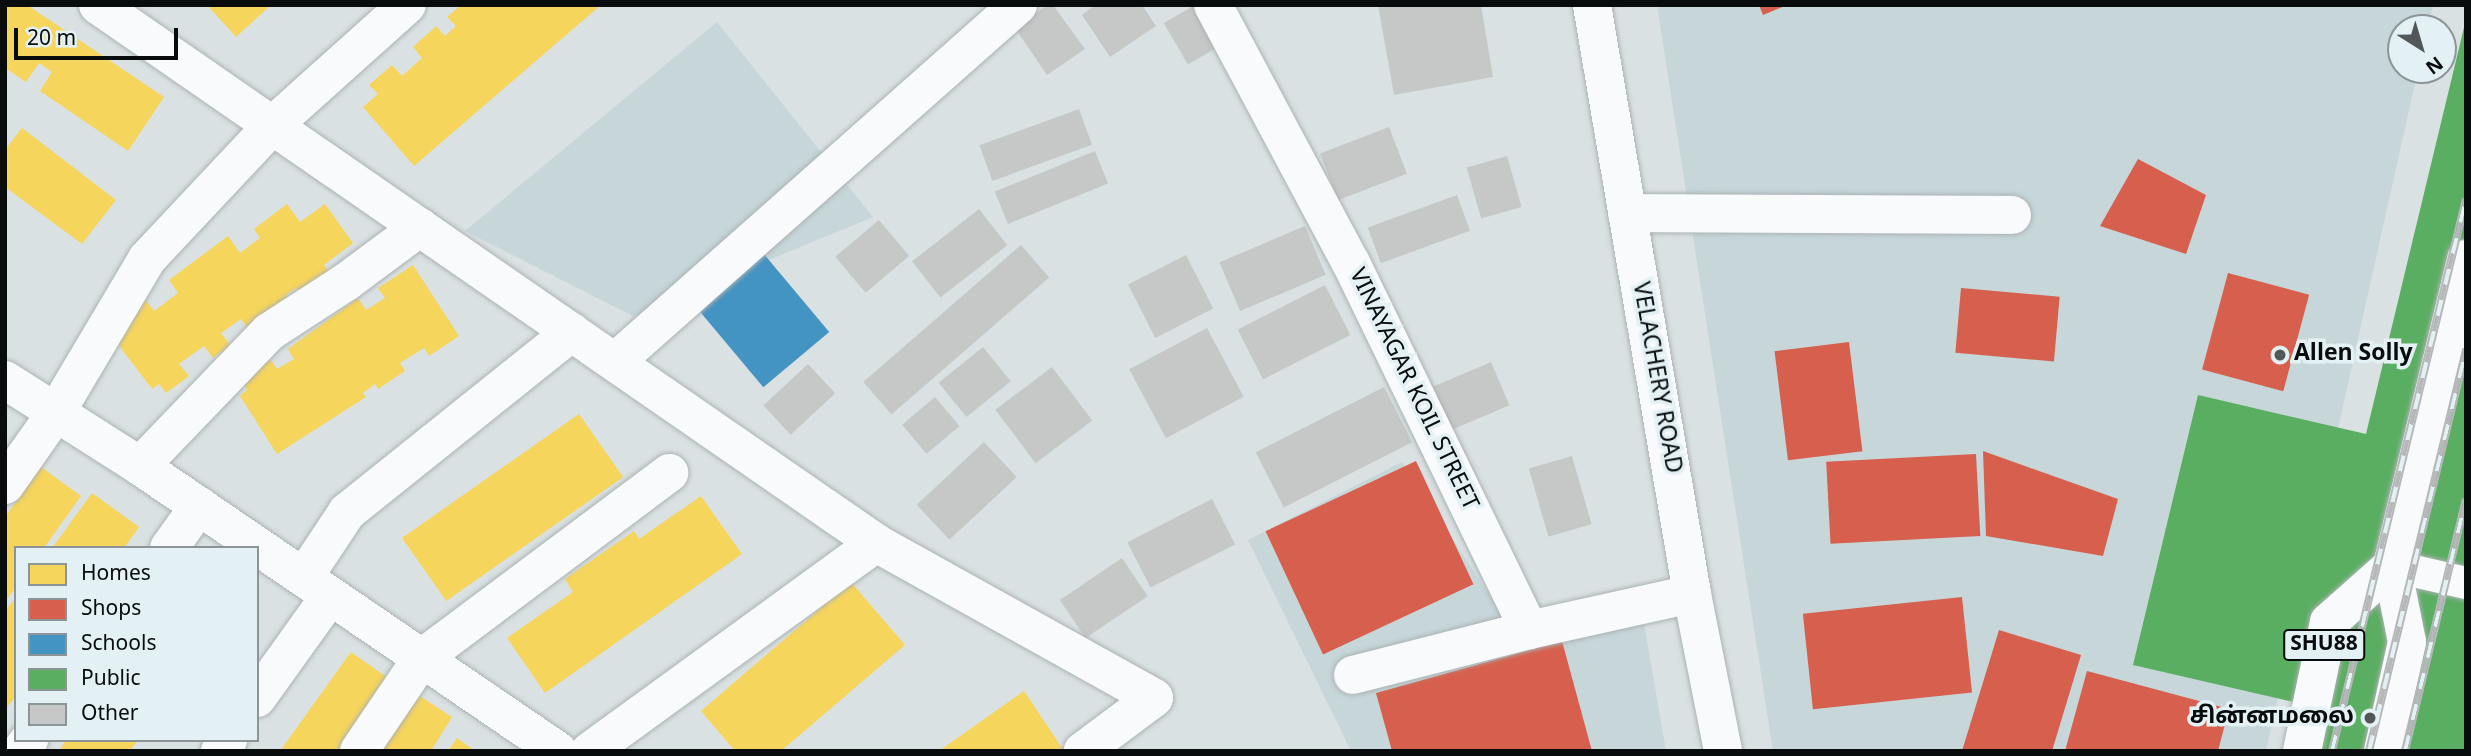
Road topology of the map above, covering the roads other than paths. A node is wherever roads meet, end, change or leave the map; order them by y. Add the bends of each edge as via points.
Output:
1 (98, 5) edge
2 (407, 5) edge
3 (1018, 5) edge
4 (1213, 5) edge
5 (1592, 5) edge
6 (272, 126) junction
7 (1627, 213) junction
8 (2012, 215) dead end
9 (420, 227) junction
10 (2466, 259) edge
11 (2458, 322) edge
12 (572, 332) junction
13 (616, 361) junction
14 (5, 380) edge
15 (55, 414) junction
16 (139, 466) junction
17 (669, 473) dead end
18 (5, 485) edge
19 (199, 506) junction
20 (876, 543) junction
21 (170, 546) edge
22 (257, 546) edge
23 (259, 547) edge
24 (2392, 566) junction
25 (2466, 583) edge
26 (317, 587) junction
27 (1692, 594) junction
28 (1529, 631) junction
29 (422, 658) junction
30 (1353, 675) dead end
31 (259, 694) edge
32 (359, 751) edge
33 (558, 751) edge
34 (590, 751) edge
35 (1083, 751) edge
36 (1723, 751) edge
37 (2302, 751) edge
38 (2383, 751) edge

1 - 6 street
2 - 6 street
3 - 13 street
4 - 28 street, VINAYAGAR KOIL STREET via 1351,263
5 - 7 street, VELACHERY ROAD
6 - 9 street
6 - 15 street via 146,259
7 - 8 street
7 - 27 street, VELACHERY ROAD
9 - 12 street
9 - 16 street via 269,332
10 - 11 street
11 - 24 street
12 - 13 street
12 - 26 street via 347,512
13 - 20 street
14 - 15 street
15 - 16 street
15 - 18 street
16 - 19 street
17 - 29 street
19 - 21 street
19 - 22 street
20 - 34 street
20 - 35 street via 1154,698
23 - 26 street
24 - 25 lane
24 - 37 street, SHU88 via 2329,622
24 - 38 street via 2407,642
26 - 29 street
26 - 31 street
27 - 28 street
27 - 36 street, VELACHERY ROAD
28 - 30 street
29 - 32 street
29 - 33 street

